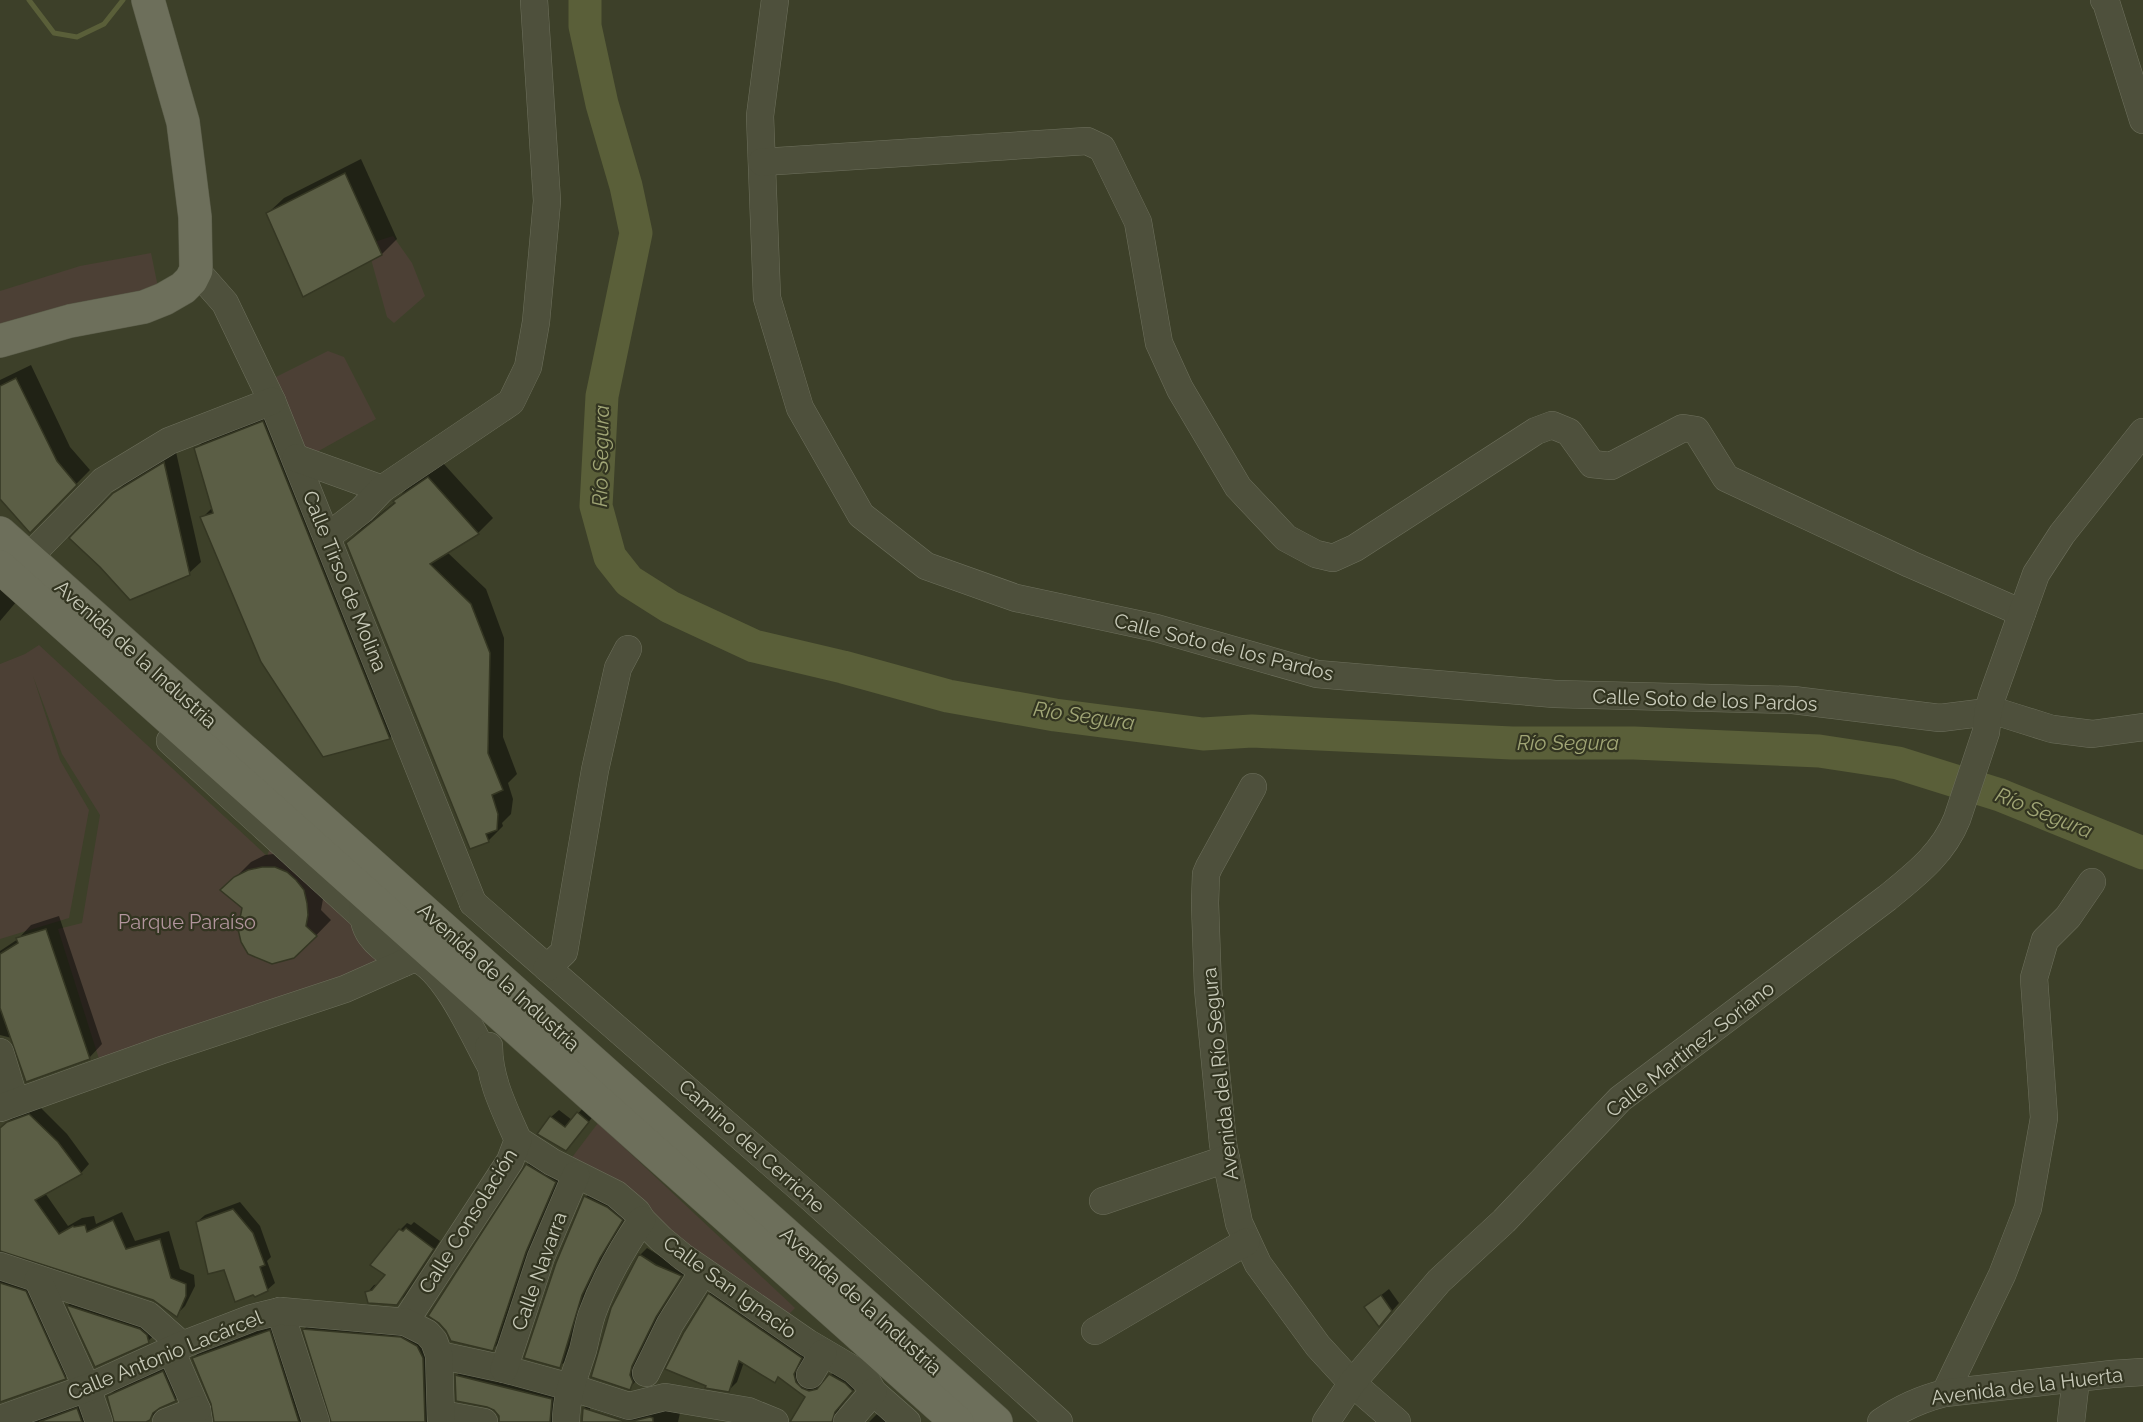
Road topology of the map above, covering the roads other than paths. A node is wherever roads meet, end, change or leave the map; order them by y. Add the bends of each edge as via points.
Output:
1 (534, 0) edge
2 (776, 0) edge
3 (2104, 0) edge
4 (150, 4) edge
5 (2143, 120) edge
6 (762, 162) junction
7 (196, 270) junction
8 (0, 341) edge
9 (272, 401) junction
10 (2143, 432) edge
11 (296, 458) junction
12 (382, 489) junction
13 (0, 533) edge
14 (327, 537) junction
15 (14, 562) edge
16 (2022, 613) junction
17 (628, 649) dead end
18 (1987, 722) junction
19 (2143, 727) edge
20 (1253, 787) dead end
21 (2092, 882) dead end
22 (473, 903) junction
23 (419, 947) junction
24 (547, 968) junction
25 (488, 1004) junction
26 (0, 1052) edge
27 (489, 1063) junction
28 (8, 1105) edge
29 (518, 1140) junction
30 (1226, 1159) junction
31 (576, 1175) junction
32 (1103, 1202) dead end
33 (642, 1221) junction
34 (1246, 1242) junction
35 (0, 1266) edge
36 (704, 1272) junction
37 (38, 1280) junction
38 (280, 1311) junction
39 (405, 1322) junction
40 (1095, 1331) dead end
41 (177, 1347) junction
42 (439, 1355) junction
43 (504, 1369) junction
44 (2143, 1372) edge
45 (646, 1373) dead end
46 (2076, 1379) junction
47 (1352, 1383) junction
48 (570, 1387) junction
49 (87, 1388) junction
50 (873, 1392) junction
51 (1945, 1393) junction
52 (198, 1416) edge
53 (441, 1418) edge
54 (0, 1419) edge
55 (99, 1422) edge
56 (166, 1422) edge
57 (316, 1422) edge
58 (484, 1422) edge
59 (566, 1422) edge
60 (775, 1422) edge
61 (847, 1422) edge
62 (907, 1422) edge
63 (957, 1422) edge
64 (996, 1422) edge
65 (1059, 1422) edge
66 (1326, 1422) edge
67 (1397, 1422) edge
68 (1881, 1422) edge
69 (2071, 1422) edge

1 - 12 street via 547,201 528,367 512,402
2 - 6 street, Calle Soto de los Pardos via 760,116
3 - 5 street
4 - 7 main road via 183,122 194,206
6 - 16 street via 1087,141 1101,148 1138,222 1159,343 1180,389 1238,486 1286,538 1316,554 1333,558 1355,548 1536,431 1552,425 1569,432 1592,464 1611,466 1683,428 1696,430 1726,478
6 - 18 street, Calle Soto de los Pardos via 767,298 800,408 861,515 926,566 1016,598 1156,628 1317,674 1555,694 1792,700
7 - 8 main road via 176,294 144,307 70,321
7 - 9 street, Calle Tirso de Molina via 225,303
9 - 11 street, Calle Tirso de Molina
9 - 15 street via 169,441 102,482
10 - 16 street, Calle Martínez Soriano via 2062,534 2036,574
11 - 12 street
11 - 14 street, Calle Tirso de Molina
12 - 14 street
13 - 15 main road, Avenida de la Industria
14 - 22 street, Calle Tirso de Molina
15 - 23 main road, Avenida de la Industria
15 - 23 main road, Avenida de la Industria via 68,628 363,904
16 - 18 street, Calle Martínez Soriano
17 - 24 street via 618,668 595,770 564,952
18 - 19 street, Calle Soto de los Pardos via 2001,713 2052,729 2092,734
18 - 47 street, Calle Martínez Soriano via 1955,825 1939,852 1887,898 1620,1099 1504,1221 1439,1281
20 - 30 street, Avenida del Río Segura via 1206,874 1208,989
21 - 51 street via 2068,917 2044,940 2034,978 2044,1118 2028,1208 2002,1275
22 - 23 street
22 - 24 street, Camino del Cerriche
23 - 25 main road, Avenida de la Industria
23 - 27 street via 452,995
23 - 28 street via 345,989
23 - 64 main road, Avenida de la Industria
24 - 65 street, Camino del Cerriche via 811,1198
25 - 27 street, Calle Consolación
25 - 63 main road, Avenida de la Industria
26 - 28 street
27 - 29 street, Calle Consolación
29 - 31 street, Calle San Ignacio
29 - 39 street, Calle Consolación via 510,1161
30 - 32 street
30 - 34 street, Avenida del Río Segura
31 - 33 street, Calle San Ignacio via 616,1194
31 - 43 street, Calle Navarra via 541,1257
33 - 36 street, Calle San Ignacio
33 - 48 street via 617,1261 592,1314
34 - 40 street
34 - 47 street, Avenida del Río Segura via 1318,1346
35 - 37 street
36 - 45 street via 670,1324
36 - 50 street, Calle San Ignacio via 816,1364 854,1370
37 - 41 street via 148,1315
37 - 49 street
38 - 39 street, Calle Antonio Lacárcel
38 - 41 street, Calle Antonio Lacárcel
38 - 57 street
39 - 42 street via 427,1333
41 - 49 street, Calle Antonio Lacárcel
41 - 52 street
42 - 43 street
42 - 53 street
43 - 48 street
44 - 46 street, Avenida de la Huerta
46 - 51 street, Avenida de la Huerta
46 - 69 street
47 - 66 street, Calle Martínez Soriano
47 - 67 street, Avenida del Río Segura
48 - 59 street
48 - 60 street via 629,1406 666,1397 748,1411
49 - 54 street, Calle Antonio Lacárcel
49 - 55 street
50 - 61 street
50 - 62 street, Calle San Ignacio
51 - 68 street, Avenida de la Huerta via 1922,1399
52 - 56 street
53 - 58 street

